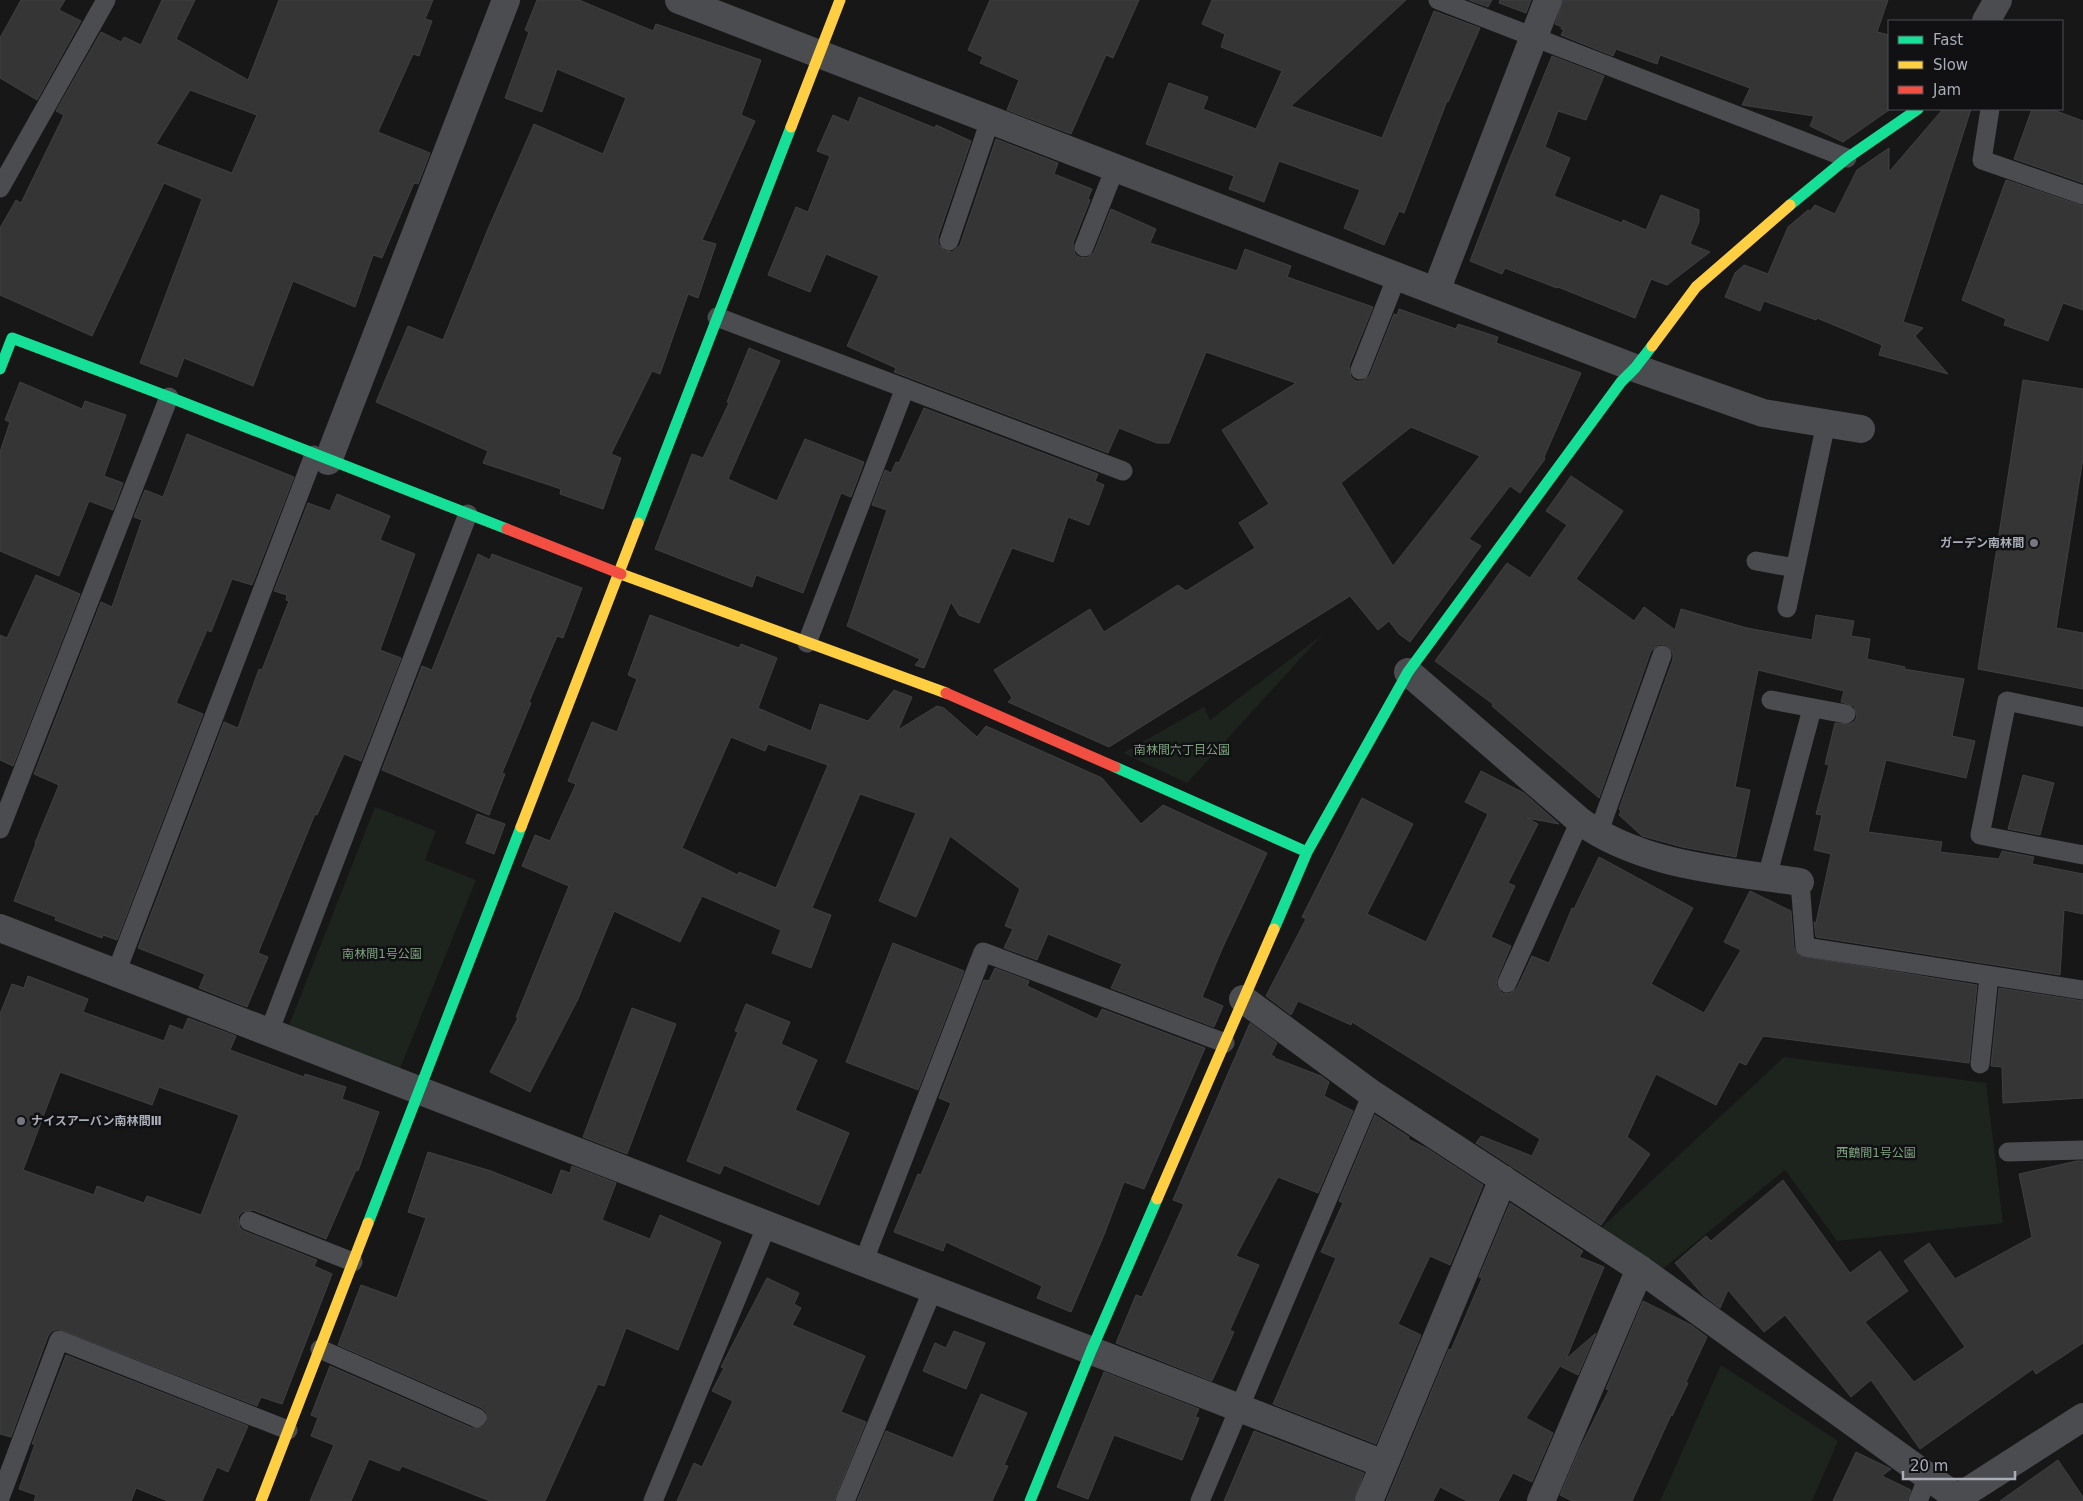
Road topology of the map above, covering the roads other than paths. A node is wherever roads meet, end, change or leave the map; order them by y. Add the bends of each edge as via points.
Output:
1 (106, 0) edge
2 (506, 0) edge
3 (679, 0) edge
4 (840, 0) edge
5 (1438, 0) edge
6 (1548, 0) edge
7 (1998, 0) edge
8 (1987, 20) edge
9 (1534, 37) junction
10 (819, 54) junction
11 (1917, 110) edge
12 (1990, 110) edge
13 (990, 120) junction
14 (1847, 158) junction
15 (1115, 168) junction
16 (0, 188) edge
17 (2083, 195) edge
18 (949, 241) dead end
19 (1084, 247) dead end
20 (1397, 276) junction
21 (1436, 291) junction
22 (717, 317) junction
23 (6, 336) edge
24 (1635, 368) junction
25 (0, 369) edge
26 (1360, 370) dead end
27 (905, 388) junction
28 (169, 397) junction
29 (1826, 423) junction
30 (1862, 429) dead end
31 (321, 458) junction
32 (1123, 471) dead end
33 (468, 514) junction
34 (1756, 561) dead end
35 (1795, 568) junction
36 (619, 573) junction
37 (1787, 608) dead end
38 (807, 643) junction
39 (1662, 655) dead end
40 (1408, 672) junction
41 (1771, 700) dead end
42 (1812, 709) junction
43 (1846, 714) dead end
44 (2083, 717) edge
45 (1589, 828) junction
46 (0, 829) edge
47 (1307, 852) junction
48 (2083, 855) edge
49 (1767, 877) junction
50 (1800, 882) joint
51 (0, 928) edge
52 (116, 973) junction
53 (1989, 976) junction
54 (1507, 983) dead end
55 (2083, 990) edge
56 (1244, 999) junction
57 (269, 1032) junction
58 (1225, 1043) junction
59 (1980, 1064) dead end
60 (419, 1091) junction
61 (1372, 1094) junction
62 (2083, 1150) edge
63 (2008, 1152) dead end
64 (1503, 1179) junction
65 (248, 1221) dead end
66 (767, 1225) junction
67 (353, 1262) junction
68 (863, 1263) junction
69 (1640, 1269) junction
70 (933, 1290) junction
71 (320, 1349) junction
72 (1091, 1351) junction
73 (1239, 1408) junction
74 (2083, 1417) edge
75 (478, 1418) dead end
76 (288, 1430) junction
77 (1384, 1464) junction
78 (1923, 1489) edge
79 (0, 1498) edge
80 (1958, 1499) edge
81 (261, 1501) edge
82 (653, 1501) edge
83 (845, 1501) edge
84 (1030, 1501) edge
85 (1200, 1501) edge
86 (1369, 1501) edge
87 (1541, 1501) edge

1 - 16 lane
2 - 31 street
3 - 10 street
4 - 10 street
5 - 9 lane
6 - 9 street
7 - 8 street
9 - 14 lane
9 - 21 street
10 - 13 street
10 - 22 street
11 - 14 street
12 - 17 lane via 1982,160
13 - 15 street
13 - 18 lane
14 - 24 street via 1696,287
15 - 19 lane
15 - 20 street
20 - 21 street
20 - 26 lane
21 - 24 street
22 - 27 lane
22 - 36 street
23 - 25 street
23 - 28 street
24 - 29 street via 1763,413
24 - 40 street via 1621,382
27 - 32 lane
27 - 38 lane
28 - 31 street
28 - 46 lane
29 - 30 street
29 - 35 lane
31 - 33 street
31 - 52 lane
33 - 36 street
33 - 57 lane
34 - 35 lane
35 - 37 lane
36 - 38 street
36 - 60 street
38 - 47 street via 961,698
39 - 45 lane
40 - 45 street
40 - 47 street
41 - 42 lane
42 - 43 lane
42 - 49 lane
44 - 48 lane via 2007,701 1980,835
45 - 49 street via 1664,860
45 - 54 lane
47 - 56 street
49 - 50 street
50 - 53 lane via 1805,947
51 - 52 street
52 - 57 street
53 - 55 lane
53 - 59 lane
56 - 58 street
56 - 61 street
57 - 60 street
58 - 68 lane via 984,952
58 - 72 street
60 - 66 street
60 - 67 street
61 - 64 street
61 - 73 lane
62 - 63 lane
64 - 69 street
64 - 77 street
65 - 67 lane
66 - 68 street
66 - 82 lane
67 - 71 street
68 - 70 street
69 - 78 street
69 - 87 street
70 - 72 street
70 - 83 lane
71 - 75 lane
71 - 76 street
72 - 73 street
72 - 84 street
73 - 77 street
73 - 85 lane
74 - 80 street
76 - 79 lane via 59,1340
76 - 81 street
77 - 86 street
78 - 80 street

